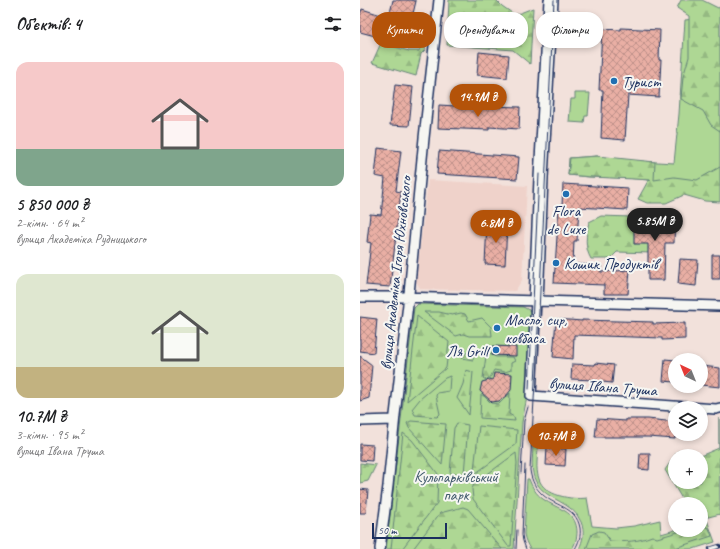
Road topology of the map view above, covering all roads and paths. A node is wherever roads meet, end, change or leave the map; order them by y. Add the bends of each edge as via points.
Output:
1 (439, 0) edge
2 (551, 0) edge
3 (360, 297) edge
4 (408, 298) junction
5 (536, 301) junction
6 (720, 306) edge
7 (720, 408) edge
8 (394, 420) junction
9 (360, 421) edge
10 (380, 549) edge

1 - 4 street, вулиця Академіка Ігоря Юхновського
2 - 5 street
3 - 4 street
4 - 5 street
4 - 8 street, вулиця Академіка Ігоря Юхновського
5 - 6 street
5 - 7 street, вулиця Івана Труша via 531,396
8 - 9 street
8 - 10 street, вулиця Академіка Ігоря Юхновського

